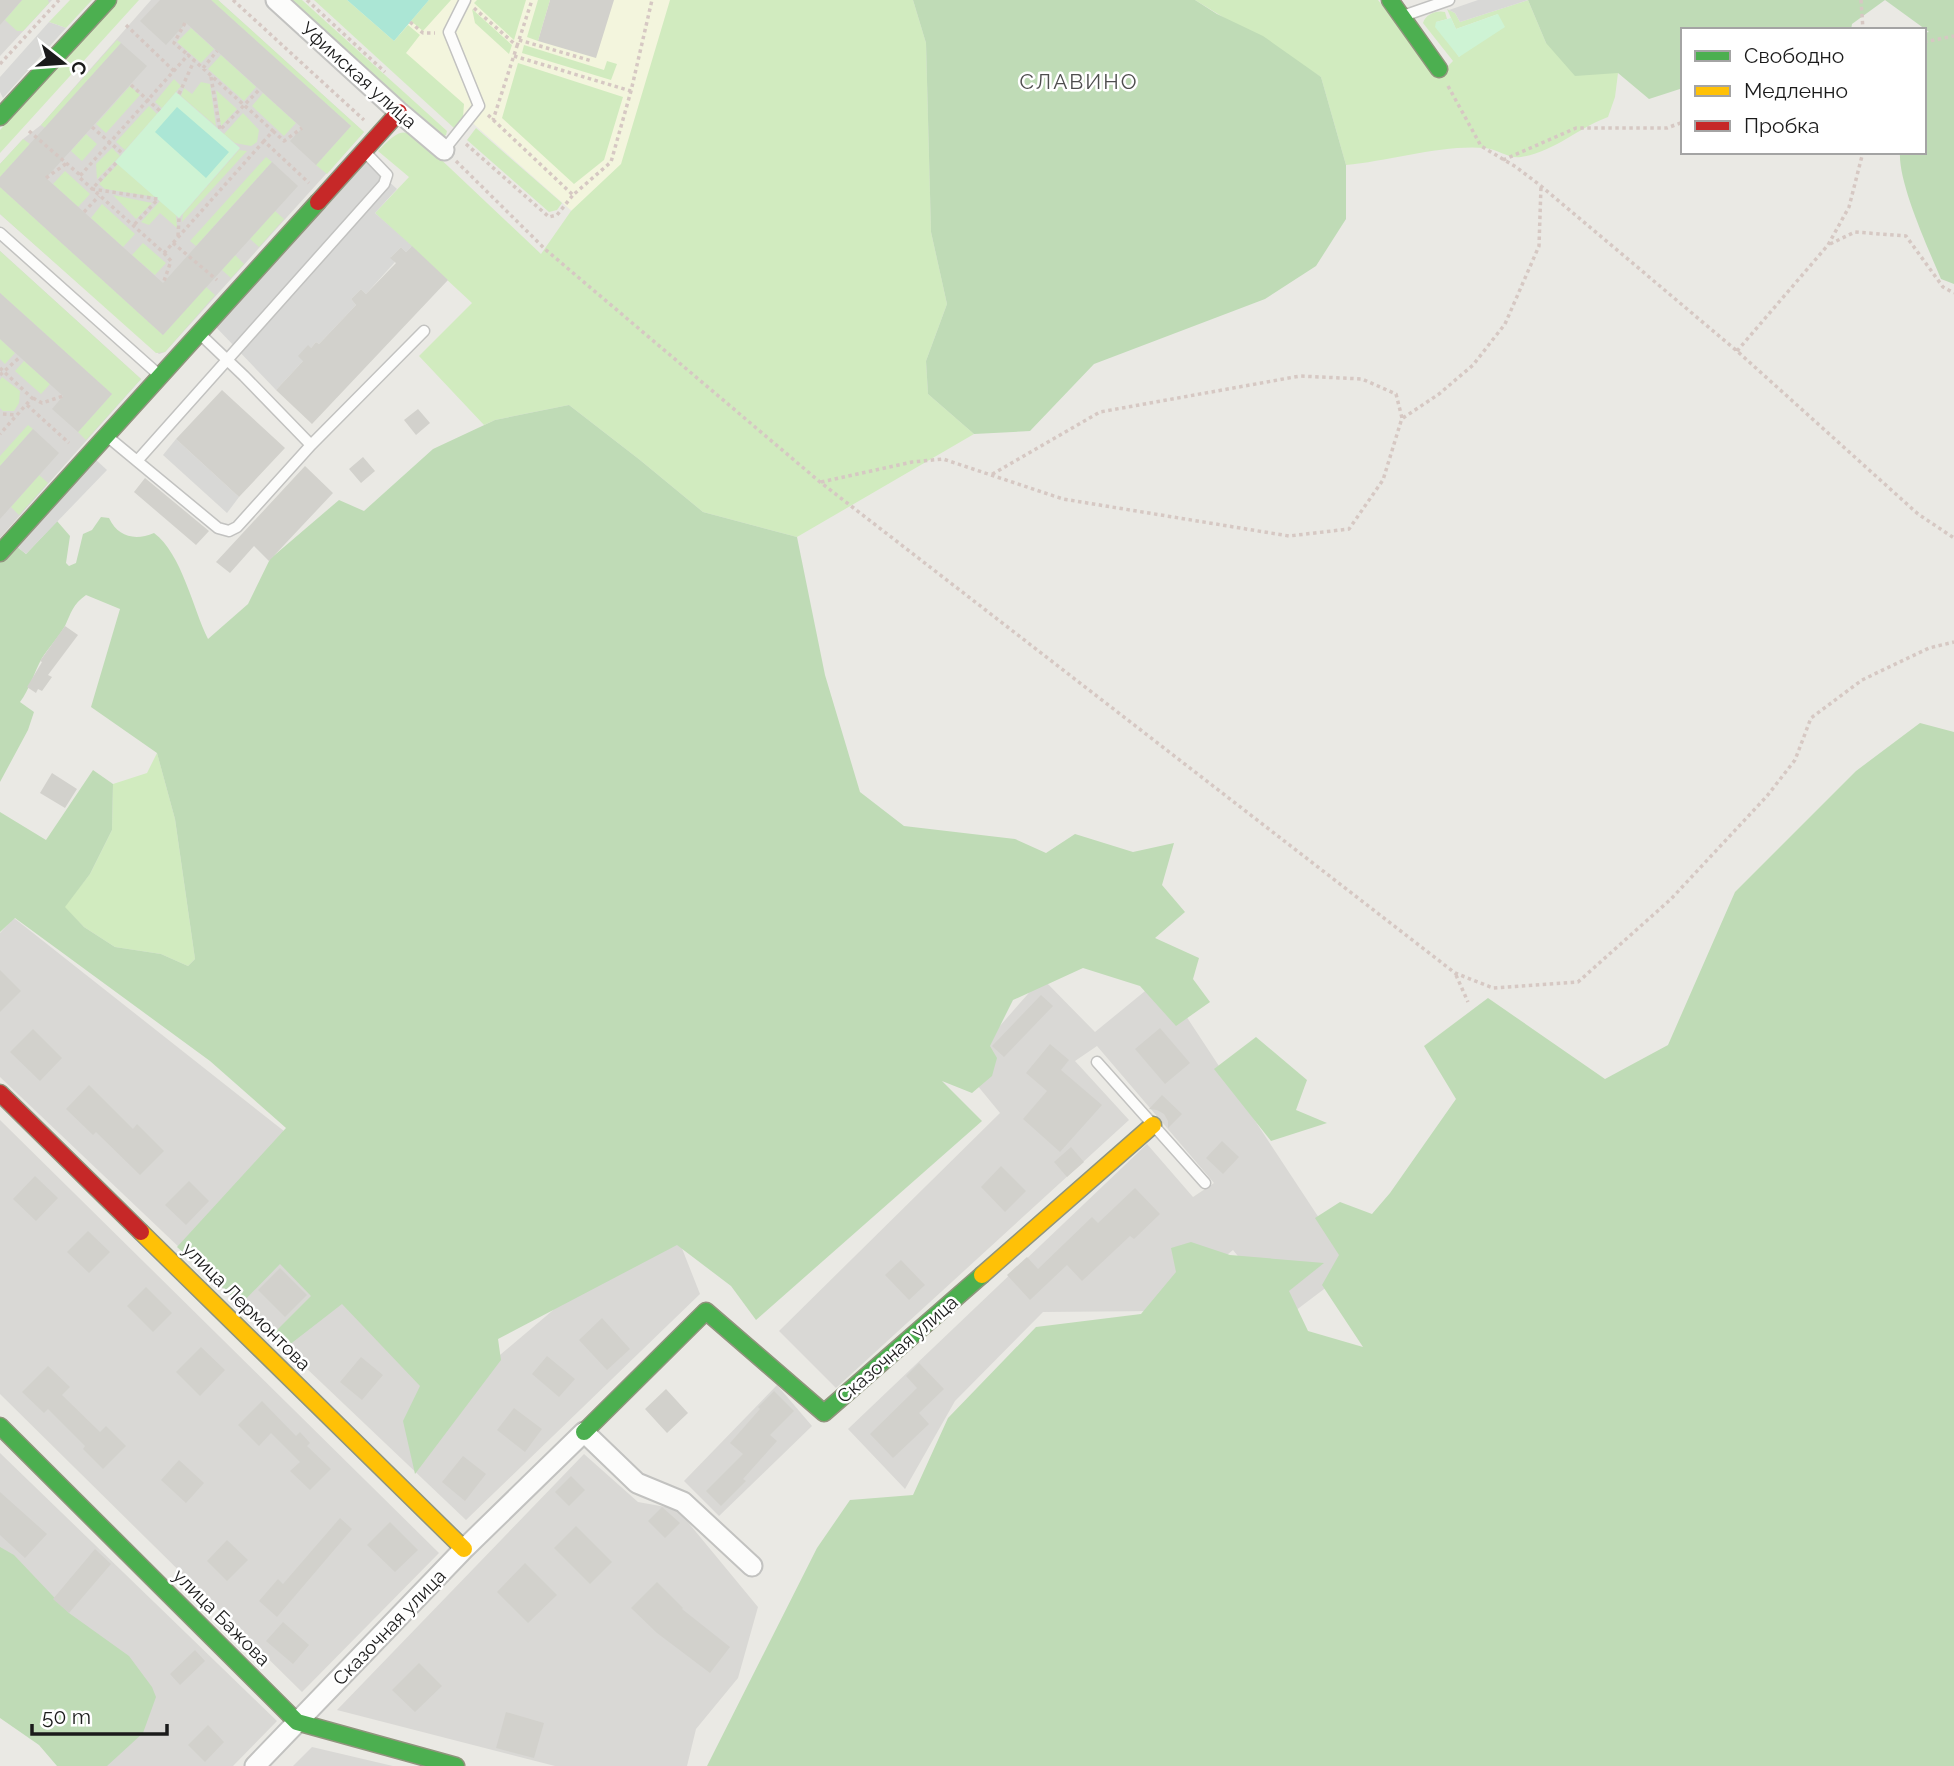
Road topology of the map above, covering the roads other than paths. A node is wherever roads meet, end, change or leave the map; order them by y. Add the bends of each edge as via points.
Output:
1 (108, 0) edge
2 (276, 0) edge
3 (1390, 0) edge
4 (1449, 0) edge
5 (468, 3) edge
6 (1403, 16) junction
7 (1439, 69) road end
8 (399, 113) junction
9 (0, 117) edge
10 (444, 149) joint
11 (364, 150) junction
12 (0, 233) edge
13 (424, 331) dead end
14 (200, 334) junction
15 (227, 359) junction
16 (161, 377) junction
17 (107, 436) junction
18 (310, 445) junction
19 (137, 461) junction
20 (0, 553) edge
21 (1097, 1062) dead end
22 (0, 1093) edge
23 (1153, 1125) junction
24 (1205, 1183) dead end
25 (0, 1426) edge
26 (584, 1432) junction
27 (464, 1549) junction
28 (752, 1566) dead end
29 (297, 1722) junction
30 (255, 1766) edge
31 (456, 1766) edge

1 - 9 street
2 - 8 street, Уфимская улица
3 - 6 street
4 - 6 lane
5 - 10 lane via 449,32 479,106
6 - 7 street
8 - 10 street, Уфимская улица
8 - 11 street
11 - 14 street
11 - 15 lane via 387,175 384,184
12 - 16 lane
13 - 18 lane
14 - 15 lane
14 - 16 street
15 - 18 lane
15 - 19 lane
16 - 17 street
17 - 19 lane
17 - 20 street
18 - 19 lane via 229,531 218,528
21 - 23 lane
22 - 27 street, улица Лермонтова
23 - 24 lane
23 - 26 street, Сказочная улица via 824,1413 706,1311
25 - 29 street, улица Бажова
26 - 27 street, Сказочная улица
26 - 28 street via 637,1483 683,1502
27 - 29 street, Сказочная улица
29 - 30 street, Сказочная улица
29 - 31 street, улица Бажова

